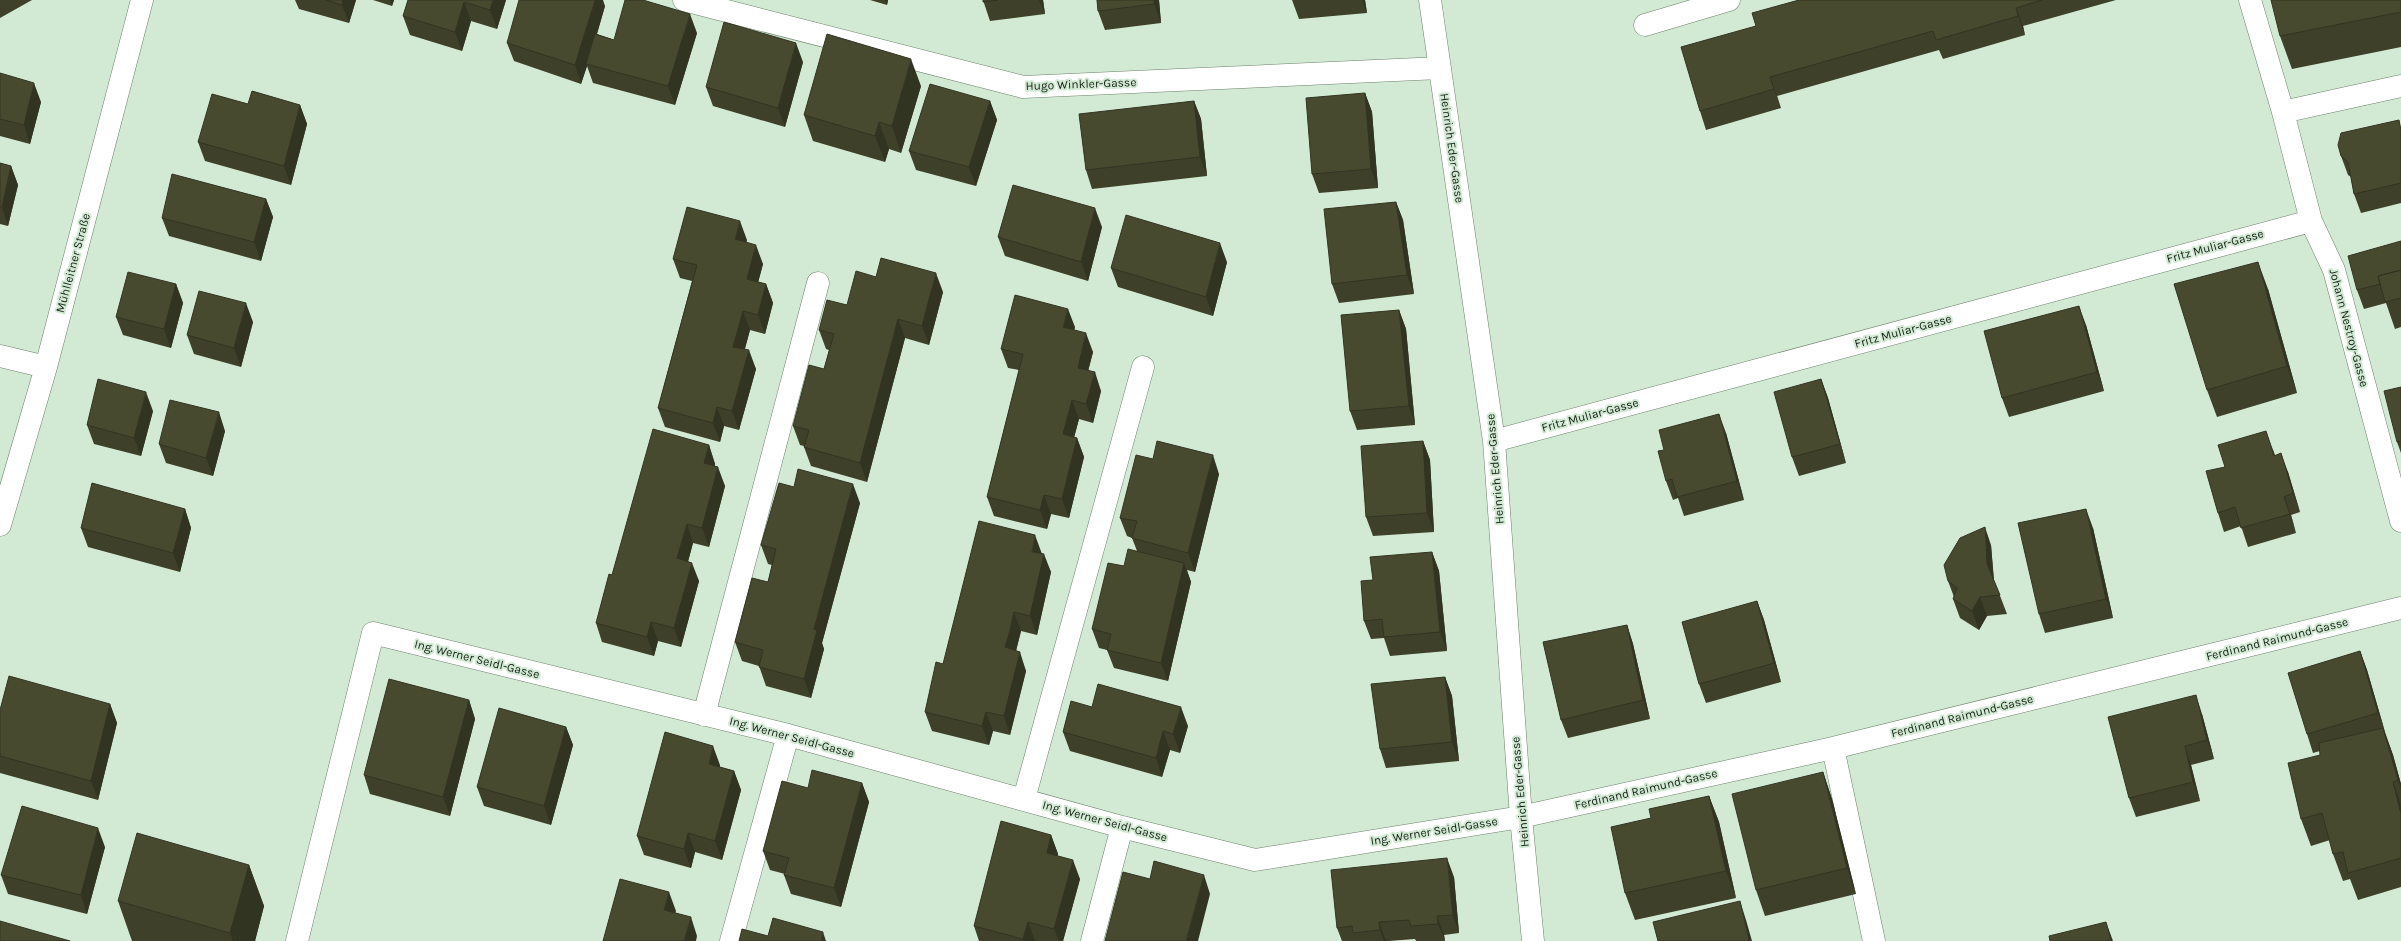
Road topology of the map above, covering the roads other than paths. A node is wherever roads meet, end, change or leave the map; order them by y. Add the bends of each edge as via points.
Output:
1 (142, 0) edge
2 (684, 0) edge
3 (1430, 0) edge
4 (1729, 0) edge
5 (2250, 0) edge
6 (1645, 25) dead end
7 (1440, 68) junction
8 (2401, 86) edge
9 (2283, 112) junction
10 (2311, 221) junction
11 (818, 283) dead end
12 (0, 356) edge
13 (46, 367) junction
14 (1143, 367) dead end
15 (1494, 441) junction
16 (2401, 521) edge
17 (0, 525) edge
18 (2401, 608) edge
19 (704, 714) junction
20 (788, 735) junction
21 (1833, 748) junction
22 (1024, 799) junction
23 (1522, 817) junction
24 (1122, 827) junction
25 (297, 941) edge
26 (731, 941) edge
27 (1092, 941) edge
28 (1533, 941) edge
29 (1874, 941) edge

1 - 13 street, Mühlleitner Straße
2 - 7 street, Hugo Winkler-Gasse via 1023,87
3 - 7 street, Heinrich Eder-Gasse
4 - 6 street
5 - 9 street, Johann Nestroy-Gasse
7 - 15 street, Heinrich Eder-Gasse
8 - 9 street
9 - 10 street, Johann Nestroy-Gasse
10 - 15 street, Fritz Muliar-Gasse
10 - 16 street, Johann Nestroy-Gasse via 2334,270
11 - 19 street
12 - 13 street
13 - 17 street, Mühlleitner Straße
14 - 22 street
15 - 23 street, Heinrich Eder-Gasse
18 - 21 street, Ferdinand Raimund-Gasse
19 - 20 street, Ing. Werner Seidl-Gasse
19 - 25 street, Ing. Werner Seidl-Gasse via 373,633
20 - 22 street, Ing. Werner Seidl-Gasse
20 - 26 street
21 - 23 street, Ferdinand Raimund-Gasse
21 - 29 street
22 - 24 street, Ing. Werner Seidl-Gasse
23 - 24 street, Ing. Werner Seidl-Gasse via 1255,860
23 - 28 street, Heinrich Eder-Gasse
24 - 27 street

